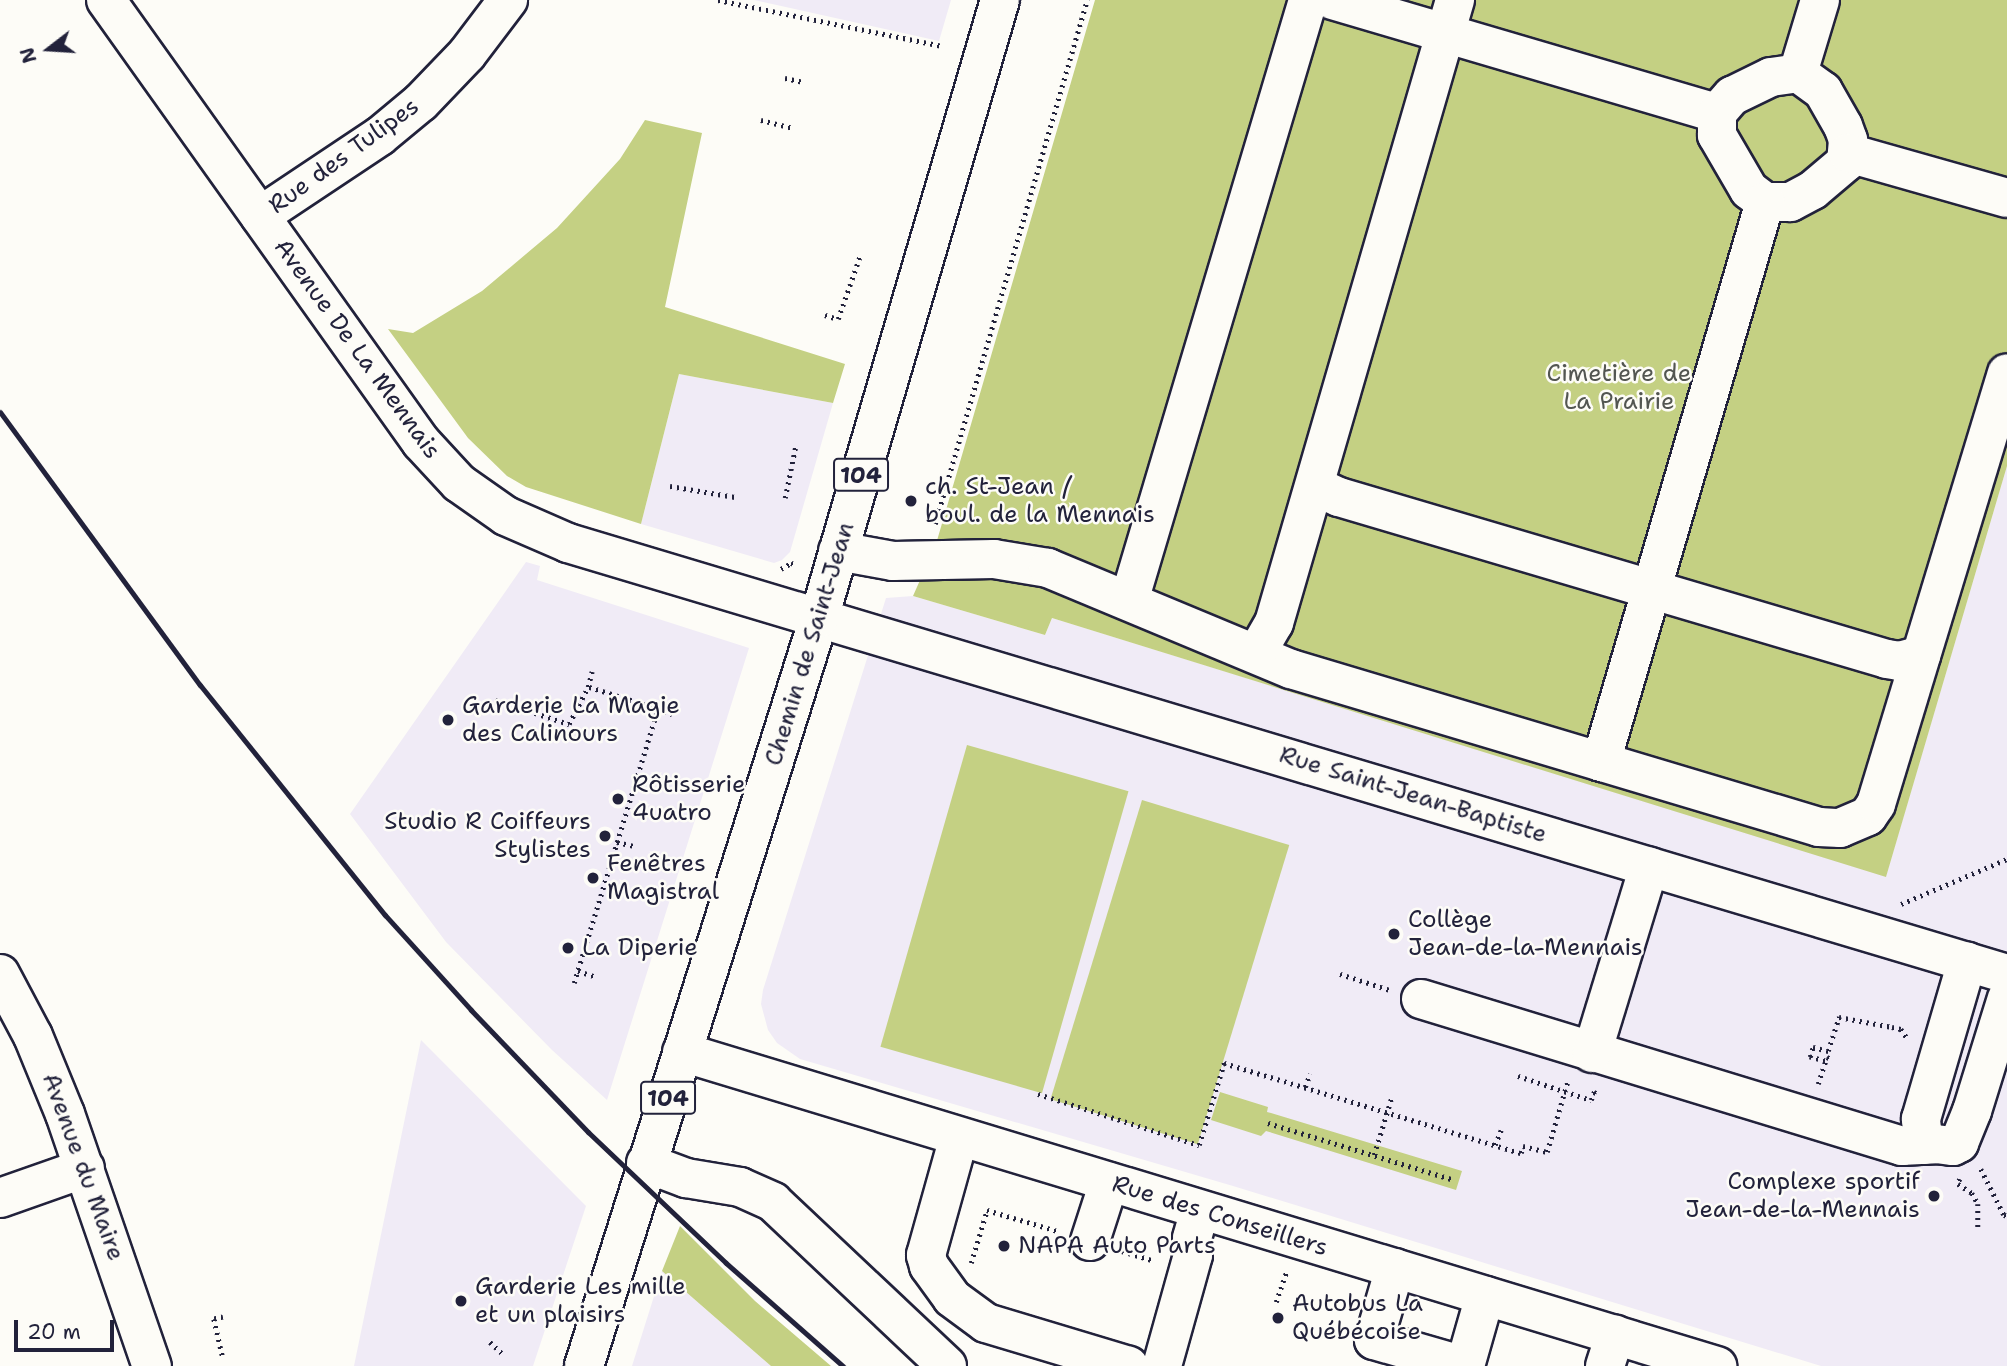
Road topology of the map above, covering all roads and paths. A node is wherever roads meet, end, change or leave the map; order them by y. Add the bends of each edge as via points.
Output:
1 (106, 0) edge
2 (508, 0) edge
3 (718, 0) edge
4 (1000, 0) edge
5 (1087, 0) edge
6 (1308, 0) edge
7 (1332, 0) edge
8 (1820, 0) edge
9 (1450, 16) edge
10 (942, 46) dead end
11 (1798, 73) junction
12 (785, 78) dead end
13 (804, 82) dead end
14 (1717, 113) junction
15 (761, 120) dead end
16 (792, 128) dead end
17 (1848, 153) junction
18 (2007, 198) edge
19 (1765, 202) junction
20 (261, 216) junction
21 (860, 256) dead end
22 (825, 315) dead end
23 (2007, 374) edge
24 (796, 444) dead end
25 (670, 486) dead end
26 (1315, 486) junction
27 (735, 497) dead end
28 (785, 498) dead end
29 (933, 533) dead end
30 (838, 551) junction
31 (791, 562) dead end
32 (782, 567) dead end
33 (1652, 588) junction
34 (1129, 601) junction
35 (819, 618) junction
36 (1256, 654) junction
37 (1921, 655) junction
38 (592, 671) dead end
39 (588, 687) junction
40 (495, 700) dead end
41 (658, 709) junction
42 (672, 714) dead end
43 (1601, 762) junction
44 (617, 842) junction
45 (634, 846) dead end
46 (1649, 866) junction
47 (1967, 962) junction
48 (578, 971) junction
49 (0, 974) edge
50 (1340, 974) dead end
51 (2007, 974) edge
52 (597, 977) dead end
53 (574, 983) dead end
54 (2007, 998) edge
55 (1421, 999) joint
56 (1892, 1027) junction
57 (1889, 1035) dead end
58 (1942, 1048) junction
59 (682, 1052) junction
60 (1831, 1059) dead end
61 (1582, 1060) junction
62 (1310, 1074) dead end
63 (1518, 1076) dead end
64 (1305, 1087) junction
65 (1565, 1091) junction
66 (1038, 1094) dead end
67 (1604, 1095) dead end
68 (1392, 1096) dead end
69 (1386, 1113) junction
70 (1268, 1123) dead end
71 (1501, 1130) dead end
72 (959, 1137) junction
73 (1495, 1145) junction
74 (1924, 1145) junction
75 (1374, 1155) junction
76 (1976, 1161) dead end
77 (646, 1163) junction
78 (86, 1168) junction
79 (1961, 1176) dead end
80 (1454, 1180) dead end
81 (1109, 1182) junction
82 (0, 1198) edge
83 (2007, 1216) edge
84 (1978, 1228) dead end
85 (1187, 1237) junction
86 (1090, 1241) junction
87 (1289, 1264) dead end
88 (971, 1265) dead end
89 (1395, 1268) junction
90 (1485, 1296) junction
91 (1276, 1302) dead end
92 (223, 1317) dead end
93 (1320, 1329) dead end
94 (1326, 1330) dead end
95 (490, 1342) dead end
96 (1610, 1351) edge
97 (1370, 1353) edge
98 (503, 1354) dead end
99 (223, 1357) dead end
100 (152, 1366) edge
101 (584, 1366) edge
102 (947, 1366) edge
103 (1129, 1366) edge
104 (1162, 1366) edge
105 (1464, 1366) edge
106 (1717, 1366) edge

1 - 20 street, Avenue De La Mennais
2 - 20 street, Rue des Tulipes via 467,54 421,102 380,136
3 - 10 path
4 - 30 street, Chemin de Saint-Jean / 104
5 - 29 path
6 - 34 street
7 - 9 street
8 - 11 street
9 - 14 street
9 - 26 street
11 - 14 street via 1771,77 1742,91
11 - 17 street via 1823,91 1843,126
12 - 13 path
14 - 19 street via 1717,135 1749,190
15 - 16 path
17 - 18 street
17 - 19 street via 1846,162 1813,190 1790,202
19 - 33 street
20 - 35 street, Avenue De La Mennais via 413,432 441,466 480,501 568,543
21 - 22 path via 838,319
23 - 37 street
24 - 28 path
25 - 27 path
26 - 33 street via 1339,497
26 - 36 street via 1275,623
30 - 34 street via 973,573 994,559 1026,563
30 - 35 street, Chemin de Saint-Jean / 104
31 - 32 path
33 - 37 street via 1887,659
33 - 43 street
34 - 36 street
35 - 46 street, Rue Saint-Jean-Baptiste
35 - 59 street, Chemin de Saint-Jean / 104
36 - 43 street via 1291,669
37 - 43 street via 1876,804 1855,824 1819,827
38 - 39 path
39 - 40 path via 569,724
39 - 41 path
41 - 42 path
41 - 44 path
44 - 45 path
44 - 48 path
46 - 47 street, Rue Saint-Jean-Baptiste
46 - 61 street
47 - 51 street, Rue Saint-Jean-Baptiste
47 - 58 street
48 - 52 path
48 - 53 path
49 - 78 street, Avenue du Maire via 33,1035
50 - 55 path
54 - 74 street via 1959,1143
55 - 61 street
56 - 57 path
56 - 58 path via 1906,1038
56 - 60 path via 1839,1017 1828,1051 1813,1046 1810,1057
58 - 74 street via 1921,1119
59 - 72 street, Rue des Conseillers
59 - 77 street, Chemin de Saint-Jean / 104
61 - 65 path
61 - 74 street via 1902,1146
62 - 64 path
63 - 65 path
64 - 66 path via 1224,1063 1199,1145
64 - 69 path
65 - 67 path via 1591,1100 1594,1092
65 - 73 path via 1547,1152 1523,1146 1521,1153
68 - 69 path
69 - 73 path
69 - 75 path
70 - 75 path
71 - 73 path
72 - 81 street, Rue des Conseillers
72 - 103 street via 926,1255 952,1298 986,1323
75 - 80 path
76 - 83 path
77 - 101 street, Chemin de Saint-Jean / 104
77 - 102 street via 686,1178 740,1186 773,1202
78 - 82 street
78 - 100 street, Avenue du Maire
79 - 84 path via 1958,1184 1972,1193 1978,1204
81 - 85 street, Rue des Conseillers
81 - 86 street
85 - 86 path
85 - 89 street, Rue des Conseillers
85 - 104 street via 1193,1255
86 - 88 path via 987,1210
87 - 91 path
89 - 90 street, Rue des Conseillers
89 - 97 street
90 - 96 street, Rue des Conseillers
90 - 105 street
92 - 99 path via 214,1319
93 - 94 path
95 - 98 path
96 - 106 street, Rue des Conseillers
97 - 105 street

